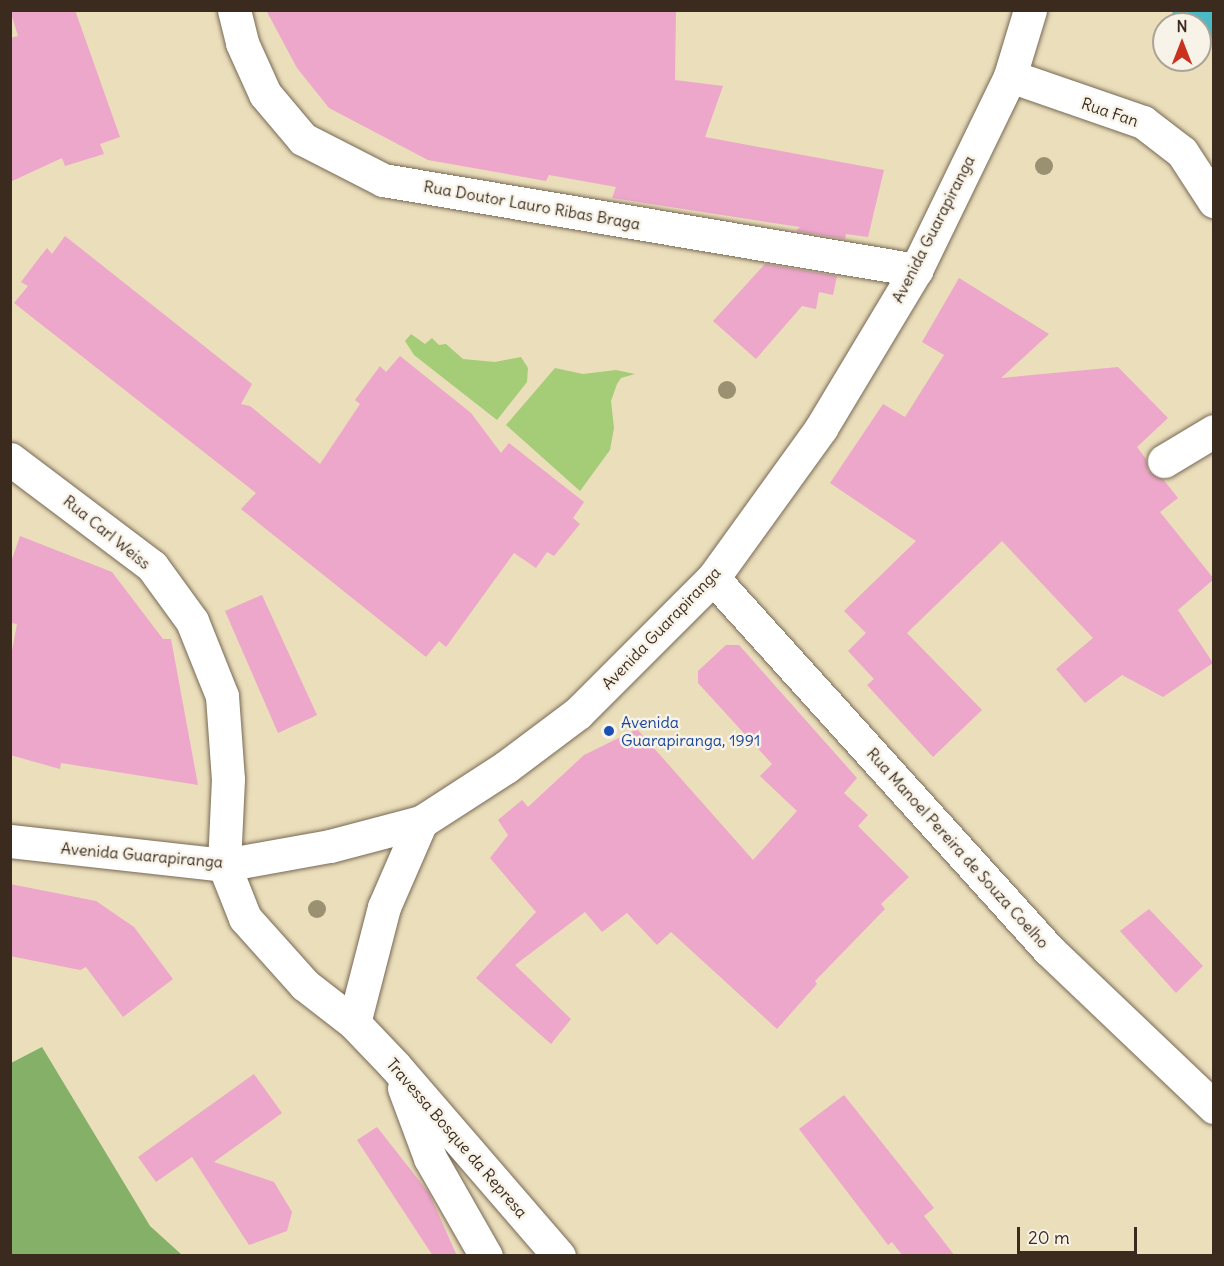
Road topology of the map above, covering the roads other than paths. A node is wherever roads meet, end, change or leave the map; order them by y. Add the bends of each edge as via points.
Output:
1 (234, 10) edge
2 (1030, 10) edge
3 (1010, 76) junction
4 (1214, 201) edge
5 (916, 270) junction
6 (1214, 431) edge
7 (10, 459) edge
8 (1164, 461) dead end
9 (713, 578) junction
10 (421, 822) junction
11 (10, 841) edge
12 (224, 865) junction
13 (354, 1023) junction
14 (395, 1066) junction
15 (1214, 1107) edge
16 (486, 1256) edge
17 (559, 1256) edge

1 - 5 street, Rua Doutor Lauro Ribas Braga via 242,43 265,94 303,139 383,180
2 - 3 street, Avenida Guarapiranga
3 - 4 street, Rua Fan via 1143,122 1182,152
3 - 5 street, Avenida Guarapiranga
5 - 9 street, Avenida Guarapiranga via 821,428
6 - 8 street
7 - 12 street, Rua Carl Weiss via 152,566 192,621 222,696 228,779
9 - 10 street, Avenida Guarapiranga via 578,713 506,767
9 - 15 street, Rua Manoel Pereira de Souza Coelho via 1049,950
10 - 12 street, Avenida Guarapiranga via 330,846
10 - 13 street via 384,907
11 - 12 street, Avenida Guarapiranga
12 - 13 street, Travessa Bosque da Represa via 245,918 304,985
13 - 14 street, Travessa Bosque da Represa
14 - 16 street via 430,1158
14 - 17 street, Travessa Bosque da Represa

